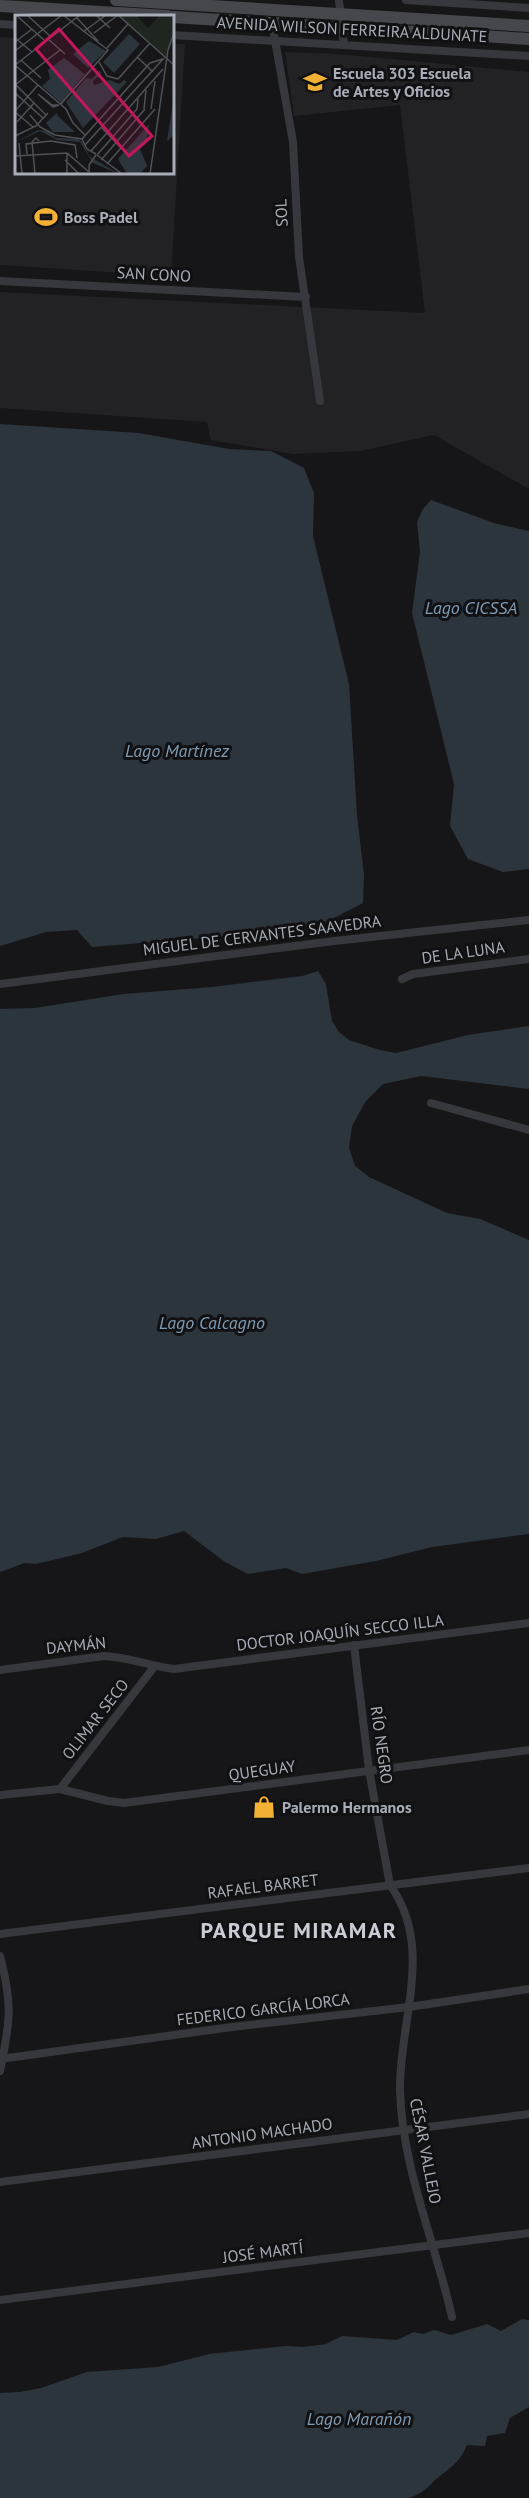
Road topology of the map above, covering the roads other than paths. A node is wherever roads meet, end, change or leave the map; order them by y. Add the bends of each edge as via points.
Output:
1 (116, 0) edge
2 (339, 0) edge
3 (406, 0) edge
4 (0, 6) edge
5 (529, 8) edge
6 (150, 15) edge
7 (174, 17) edge
8 (341, 21) junction
9 (272, 23) junction
10 (0, 24) edge
11 (15, 26) edge
12 (529, 26) edge
13 (174, 34) edge
14 (529, 39) edge
15 (273, 40) junction
16 (344, 45) junction
17 (529, 56) edge
18 (0, 281) edge
19 (306, 297) junction
20 (320, 401) dead end
21 (529, 920) edge
22 (529, 958) edge
23 (402, 979) dead end
24 (0, 984) edge
25 (431, 1103) dead end
26 (529, 1130) edge
27 (529, 1623) edge
28 (354, 1645) junction
29 (154, 1667) junction
30 (0, 1670) edge
31 (529, 1750) edge
32 (369, 1770) junction
33 (60, 1789) junction
34 (0, 1795) edge
35 (529, 1868) edge
36 (390, 1885) junction
37 (0, 1934) edge
38 (0, 1956) edge
39 (529, 1989) edge
40 (409, 2007) junction
41 (1, 2059) edge
42 (0, 2072) edge
43 (529, 2114) edge
44 (404, 2129) junction
45 (0, 2182) edge
46 (529, 2233) edge
47 (432, 2246) junction
48 (0, 2300) edge
49 (452, 2317) dead end

1 - 8 main road, AVENIDA WILSON FERREIRA ALDUNATE
2 - 8 street
3 - 5 street, AVENIDA WILSON FERREIRA ALDUNATE
4 - 6 main road
7 - 9 main road, AVENIDA WILSON FERREIRA ALDUNATE
8 - 9 main road, AVENIDA WILSON FERREIRA ALDUNATE
8 - 12 main road, AVENIDA WILSON FERREIRA ALDUNATE
8 - 14 main road, AVENIDA WILSON FERREIRA ALDUNATE
8 - 16 street
9 - 15 street, SOL
10 - 11 street
13 - 15 street, AVENIDA WILSON FERREIRA ALDUNATE
15 - 16 street, AVENIDA WILSON FERREIRA ALDUNATE
15 - 19 street, SOL via 293,141 299,257
16 - 17 street, AVENIDA WILSON FERREIRA ALDUNATE
18 - 19 street, SAN CONO
19 - 20 street, SOL
21 - 24 street, MIGUEL DE CERVANTES SAAVEDRA
22 - 23 street, DE LA LUNA via 413,974
25 - 26 street
27 - 28 street, DOCTOR JOAQUÍN SECCO ILLA
28 - 29 street, DOCTOR JOAQUÍN SECCO ILLA via 174,1669
28 - 32 street, RÍO NEGRO
29 - 30 street, DAYMÁN via 104,1656
29 - 33 street, OLIMAR SECO
31 - 32 street, QUEGUAY
32 - 33 street, QUEGUAY via 124,1803
32 - 36 street, RÍO NEGRO
33 - 34 street, QUEGUAY
35 - 36 street, RAFAEL BARRET
36 - 37 street, RAFAEL BARRET
36 - 40 street, CÉSAR VALLEJO via 402,1904 412,1940 414,1964
38 - 41 street via 10,2019
39 - 40 street, FEDERICO GARCÍA LORCA
40 - 41 street, FEDERICO GARCÍA LORCA
40 - 44 street, CÉSAR VALLEJO via 400,2068
41 - 42 street
43 - 44 street, ANTONIO MACHADO
44 - 45 street, ANTONIO MACHADO
44 - 47 street, CÉSAR VALLEJO
46 - 47 street, JOSÉ MARTÍ
47 - 48 street, JOSÉ MARTÍ
47 - 49 street, CÉSAR VALLEJO

